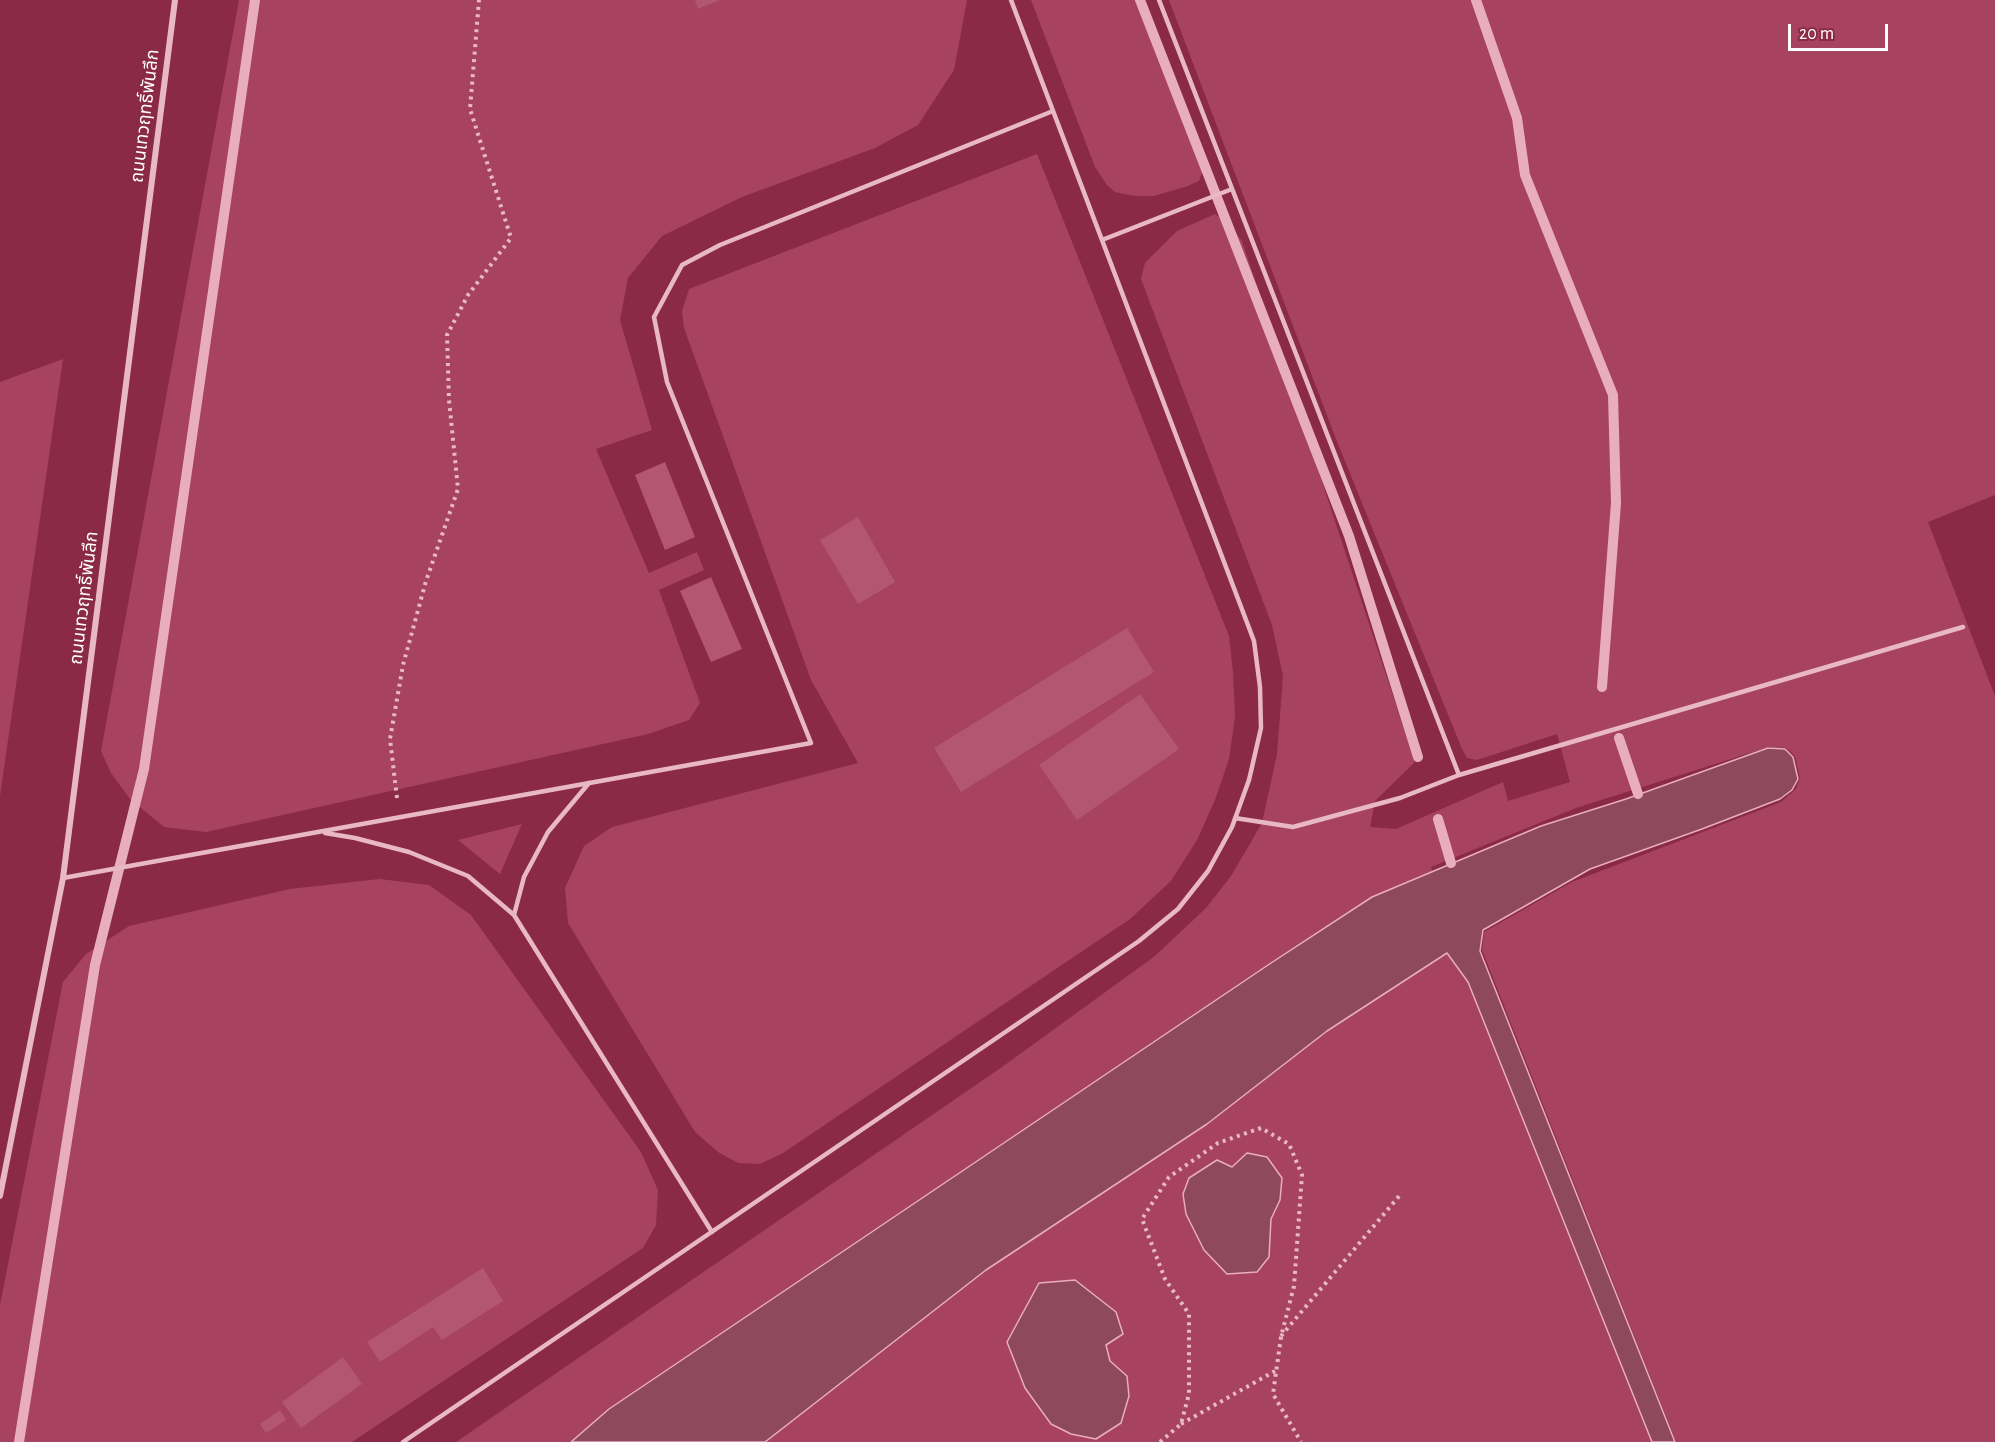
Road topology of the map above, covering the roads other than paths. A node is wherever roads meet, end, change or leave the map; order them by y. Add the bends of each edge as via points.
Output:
1 (175, 0) edge
2 (1011, 0) edge
3 (1159, 0) edge
4 (1053, 111) junction
5 (1232, 189) junction
6 (1102, 240) junction
7 (1964, 627) dead end
8 (1459, 775) junction
9 (589, 783) junction
10 (1235, 818) junction
11 (319, 832) junction
12 (63, 878) junction
13 (514, 915) junction
14 (0, 1196) edge
15 (712, 1232) junction
16 (403, 1442) edge

1 - 12 street, ถนนเทวฤทธิ์พันลึก
2 - 4 lane
3 - 5 lane
4 - 6 lane
4 - 9 lane via 720,245 682,265 654,317 668,382 811,743
5 - 6 lane
5 - 8 lane
6 - 10 lane via 1254,641 1261,728
7 - 8 lane
8 - 10 lane via 1400,798 1293,827
9 - 11 lane
9 - 13 lane via 548,832 524,876
10 - 15 lane via 1208,871 1178,909 1139,940
11 - 12 lane
11 - 13 lane via 409,852 468,876
12 - 14 street, ถนนเทวฤทธิ์พันลึก
13 - 15 lane
15 - 16 lane

